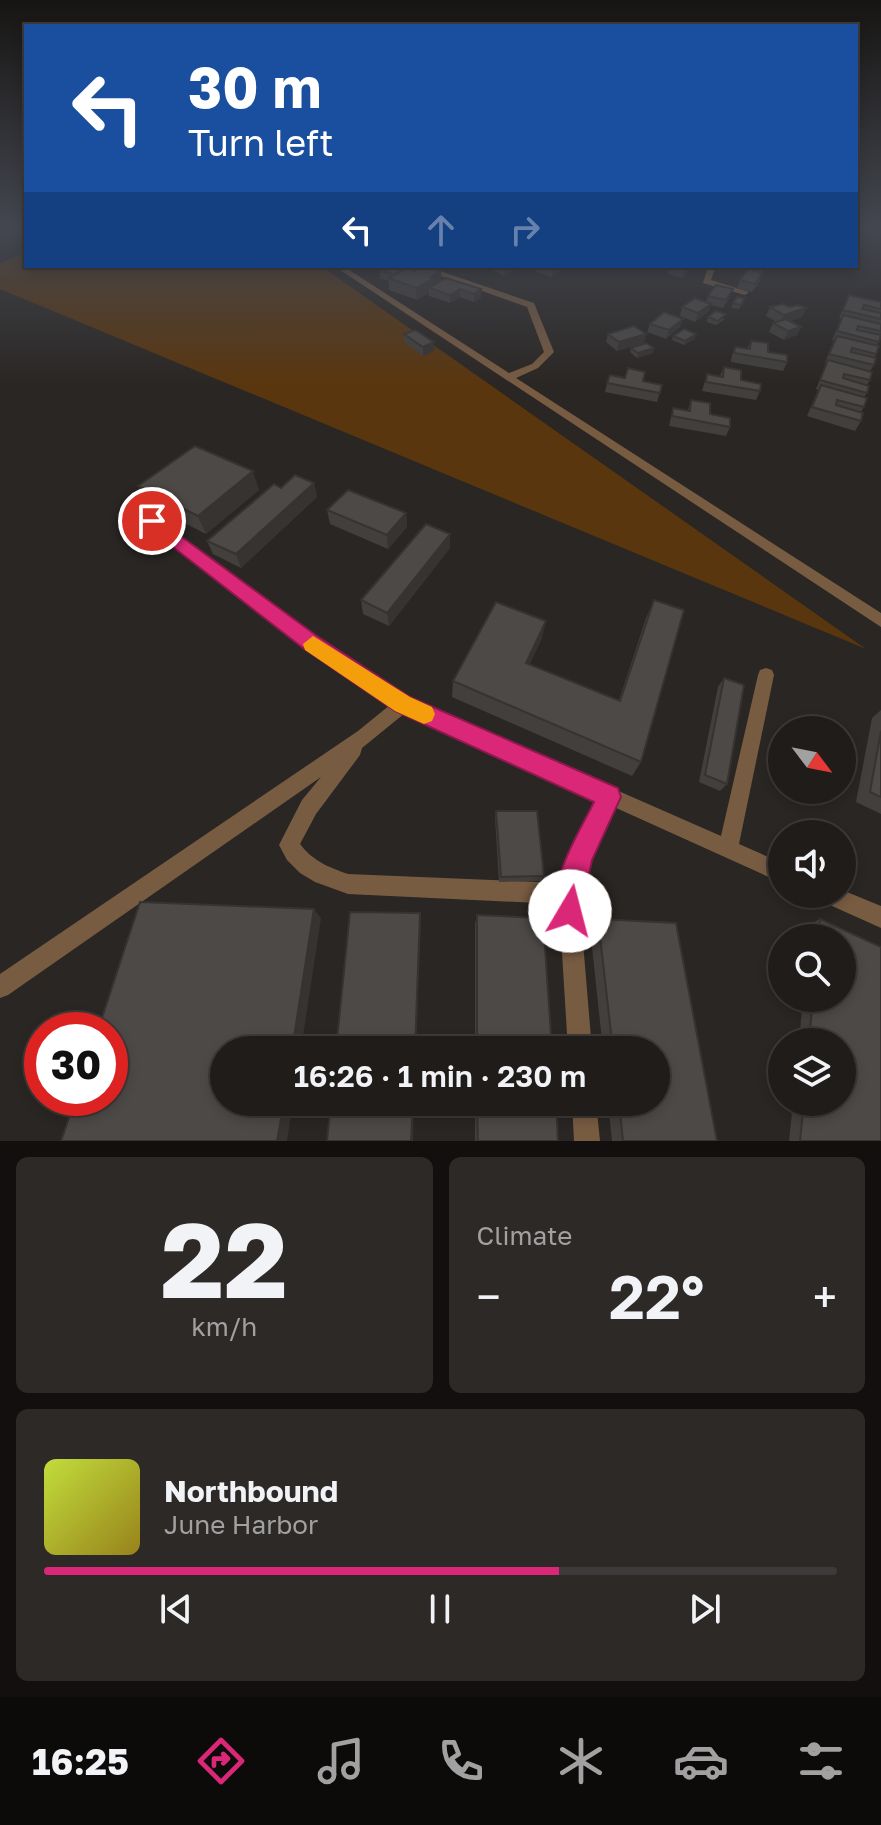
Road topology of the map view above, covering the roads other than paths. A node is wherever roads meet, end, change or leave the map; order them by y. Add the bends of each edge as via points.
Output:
1 (358, 279) edge
2 (456, 279) edge
3 (707, 279) edge
4 (745, 292) edge
5 (509, 377) junction
6 (152, 521) dead end
7 (881, 621) edge
8 (766, 675) dead end
9 (403, 704) junction
10 (364, 737) junction
11 (609, 797) junction
12 (728, 850) junction
13 (768, 867) edge
14 (569, 894) junction
15 (856, 906) edge
16 (881, 917) edge
17 (0, 987) edge
18 (579, 1036) edge
19 (585, 1116) edge
20 (587, 1141) edge

1 - 5 street
2 - 5 street via 531,305 549,352 535,366
3 - 4 street
5 - 7 street
6 - 9 street via 310,642
8 - 12 street
9 - 10 street
9 - 11 street
10 - 14 street via 309,807 289,845 296,860 348,884
10 - 17 street
11 - 12 street
11 - 14 street
12 - 13 street
14 - 18 street
15 - 16 street
19 - 20 street

